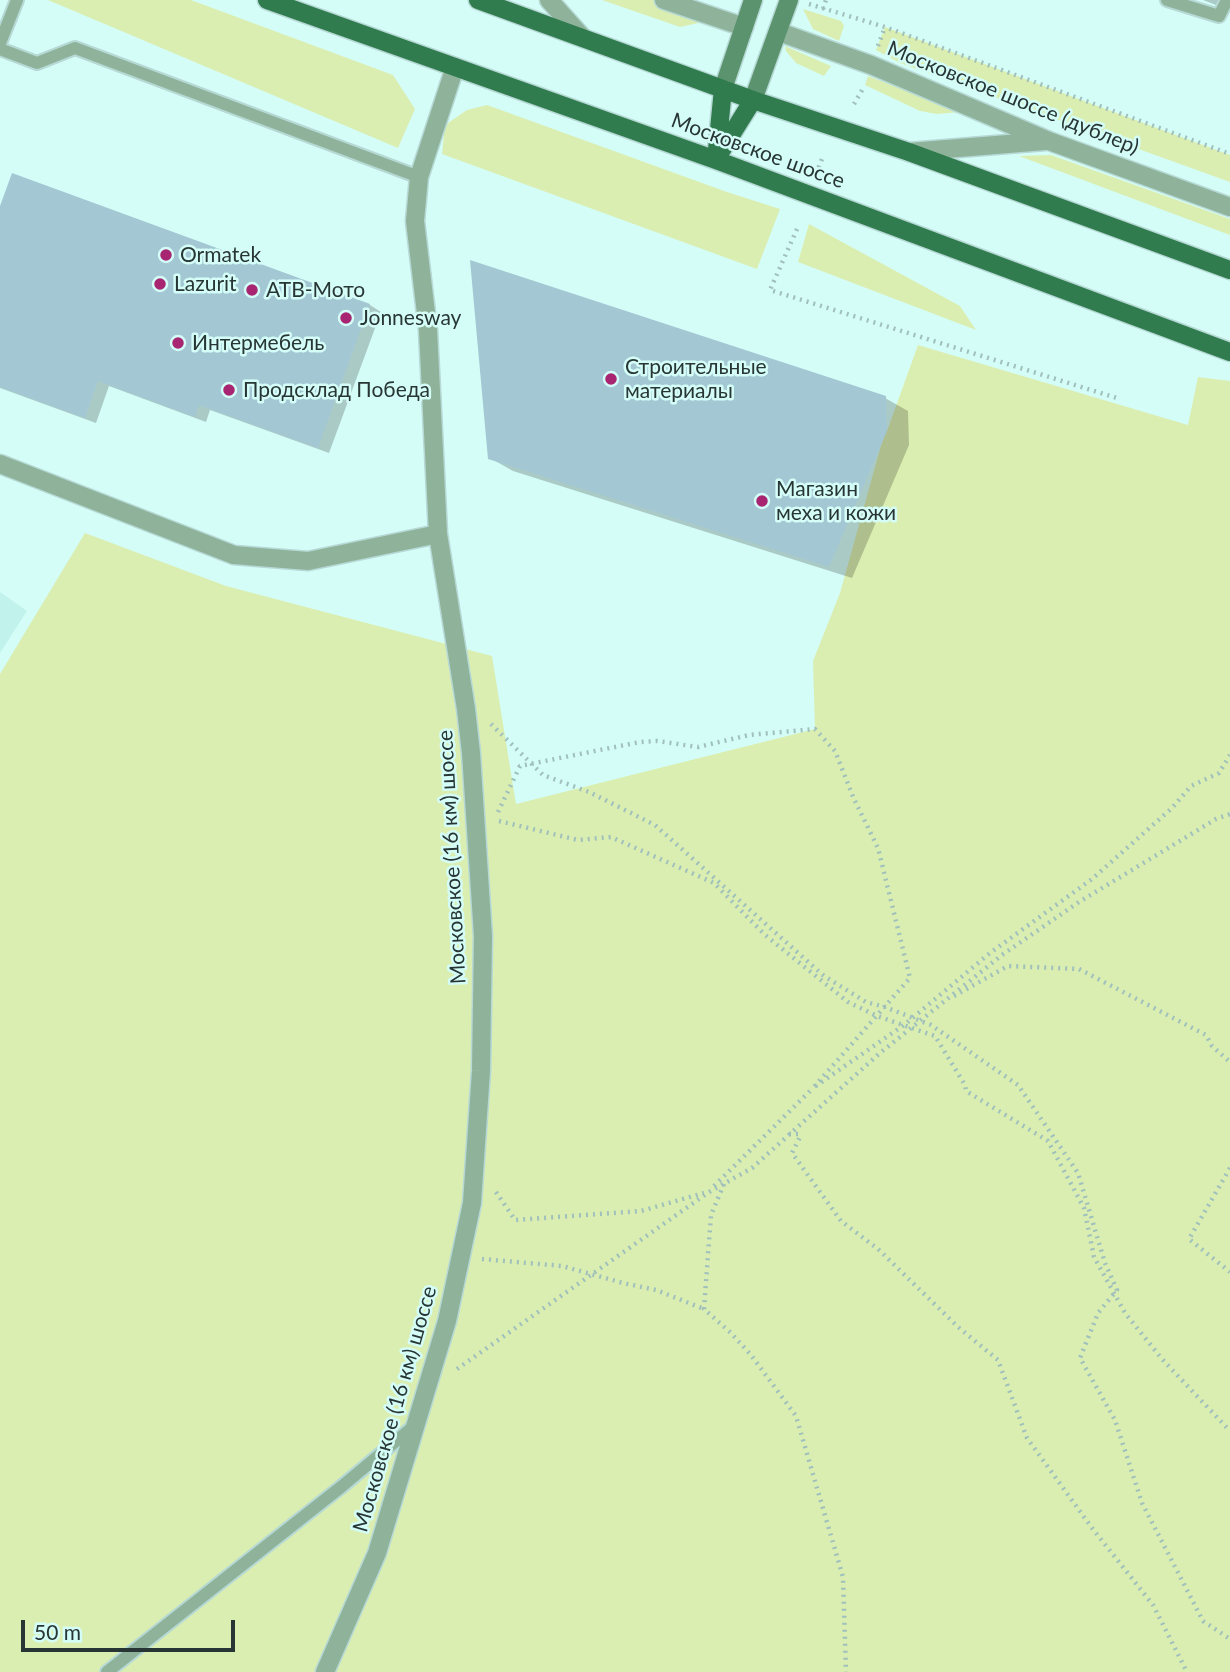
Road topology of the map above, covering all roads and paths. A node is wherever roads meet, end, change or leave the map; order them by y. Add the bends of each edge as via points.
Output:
1 (17, 0) edge
2 (267, 0) edge
3 (478, 0) edge
4 (549, 0) edge
5 (664, 0) edge
6 (753, 0) edge
7 (826, 0) edge
8 (1167, 0) edge
9 (1227, 0) edge
10 (796, 1) edge
11 (823, 9) junction
12 (744, 27) junction
13 (779, 32) junction
14 (583, 38) junction
15 (0, 43) edge
16 (0, 49) edge
17 (456, 67) junction
18 (723, 89) junction
19 (753, 100) junction
20 (1049, 141) junction
21 (909, 152) junction
22 (1230, 154) edge
23 (822, 159) dead end
24 (716, 160) junction
25 (419, 177) junction
26 (814, 179) dead end
27 (1230, 207) edge
28 (797, 229) dead end
29 (1230, 270) edge
30 (1230, 352) edge
31 (1120, 399) dead end
32 (0, 464) edge
33 (438, 534) junction
34 (466, 709) junction
35 (1230, 755) edge
36 (531, 764) junction
37 (1230, 814) edge
38 (942, 1003) junction
39 (885, 1007) junction
40 (877, 1016) junction
41 (913, 1018) junction
42 (921, 1021) junction
43 (904, 1025) junction
44 (912, 1028) junction
45 (1230, 1062) edge
46 (813, 1088) junction
47 (789, 1134) junction
48 (1230, 1168) edge
49 (725, 1183) junction
50 (490, 1184) dead end
51 (709, 1192) junction
52 (461, 1256) junction
53 (1230, 1272) edge
54 (593, 1274) junction
55 (1114, 1293) junction
56 (704, 1309) junction
57 (456, 1370) dead end
58 (414, 1426) junction
59 (1230, 1431) edge
60 (1230, 1639) edge
61 (107, 1672) edge
62 (324, 1672) edge
63 (846, 1672) edge
64 (1187, 1672) edge

1 - 15 lane
2 - 17 main road, Московское шоссе
3 - 14 main road
4 - 14 street
5 - 12 street
6 - 12 main road
7 - 11 path
8 - 9 lane via 1219,16
10 - 11 path
10 - 13 main road
11 - 22 path via 885,27
12 - 18 main road
13 - 19 main road
13 - 20 street, Московское шоссе (дублер) via 872,65
14 - 18 main road
16 - 25 lane via 37,63 75,48
17 - 24 main road, Московское шоссе
17 - 25 street, Московское (16 км) шоссе
18 - 19 main road
18 - 24 main road
19 - 21 main road
19 - 24 main road
20 - 21 street
20 - 27 street, Московское шоссе (дублер)
21 - 29 main road
23 - 26 path
24 - 30 main road, Московское шоссе
25 - 33 street, Московское (16 км) шоссе via 415,221 428,330
28 - 31 path via 770,290
32 - 33 street via 234,555 308,561
33 - 34 street, Московское (16 км) шоссе
34 - 36 path via 491,724
34 - 52 street, Московское (16 км) шоссе via 483,936 479,1108 471,1203
35 - 41 path via 1219,773 1191,786 1092,878 990,953
36 - 39 path via 542,775 655,825 824,976 866,1002
36 - 39 path via 640,742 698,747 749,735 815,729 835,751 878,848 889,887 910,978
36 - 40 path via 520,766 495,819 578,840 611,837 714,883 765,935 848,1002
37 - 38 path via 1079,902
38 - 41 path
38 - 42 path
38 - 45 path via 1008,966 1079,969 1206,1035
39 - 40 path
39 - 41 path
40 - 43 path
40 - 46 path
41 - 42 path
41 - 43 path
42 - 44 path
42 - 55 path via 1018,1085 1077,1173 1117,1290
43 - 44 path
43 - 46 path
44 - 47 path
44 - 55 path via 935,1036 966,1091 1048,1141 1084,1208 1094,1257
46 - 51 path
47 - 49 path via 752,1168
47 - 64 path via 800,1138 792,1153 841,1221 998,1360 1027,1438 1153,1605
48 - 53 path via 1189,1240
49 - 51 path
49 - 56 path via 711,1215
50 - 51 path via 515,1220 640,1211
51 - 54 path
52 - 54 path via 562,1266
52 - 58 street, Московское (16 км) шоссе via 447,1321
54 - 56 path via 656,1290
54 - 57 path
55 - 59 path via 1162,1359
55 - 60 path via 1098,1313 1080,1358 1115,1420 1142,1503 1203,1621
56 - 63 path via 751,1354 796,1416 843,1577
58 - 61 lane
58 - 62 street, Московское (16 км) шоссе via 377,1553

